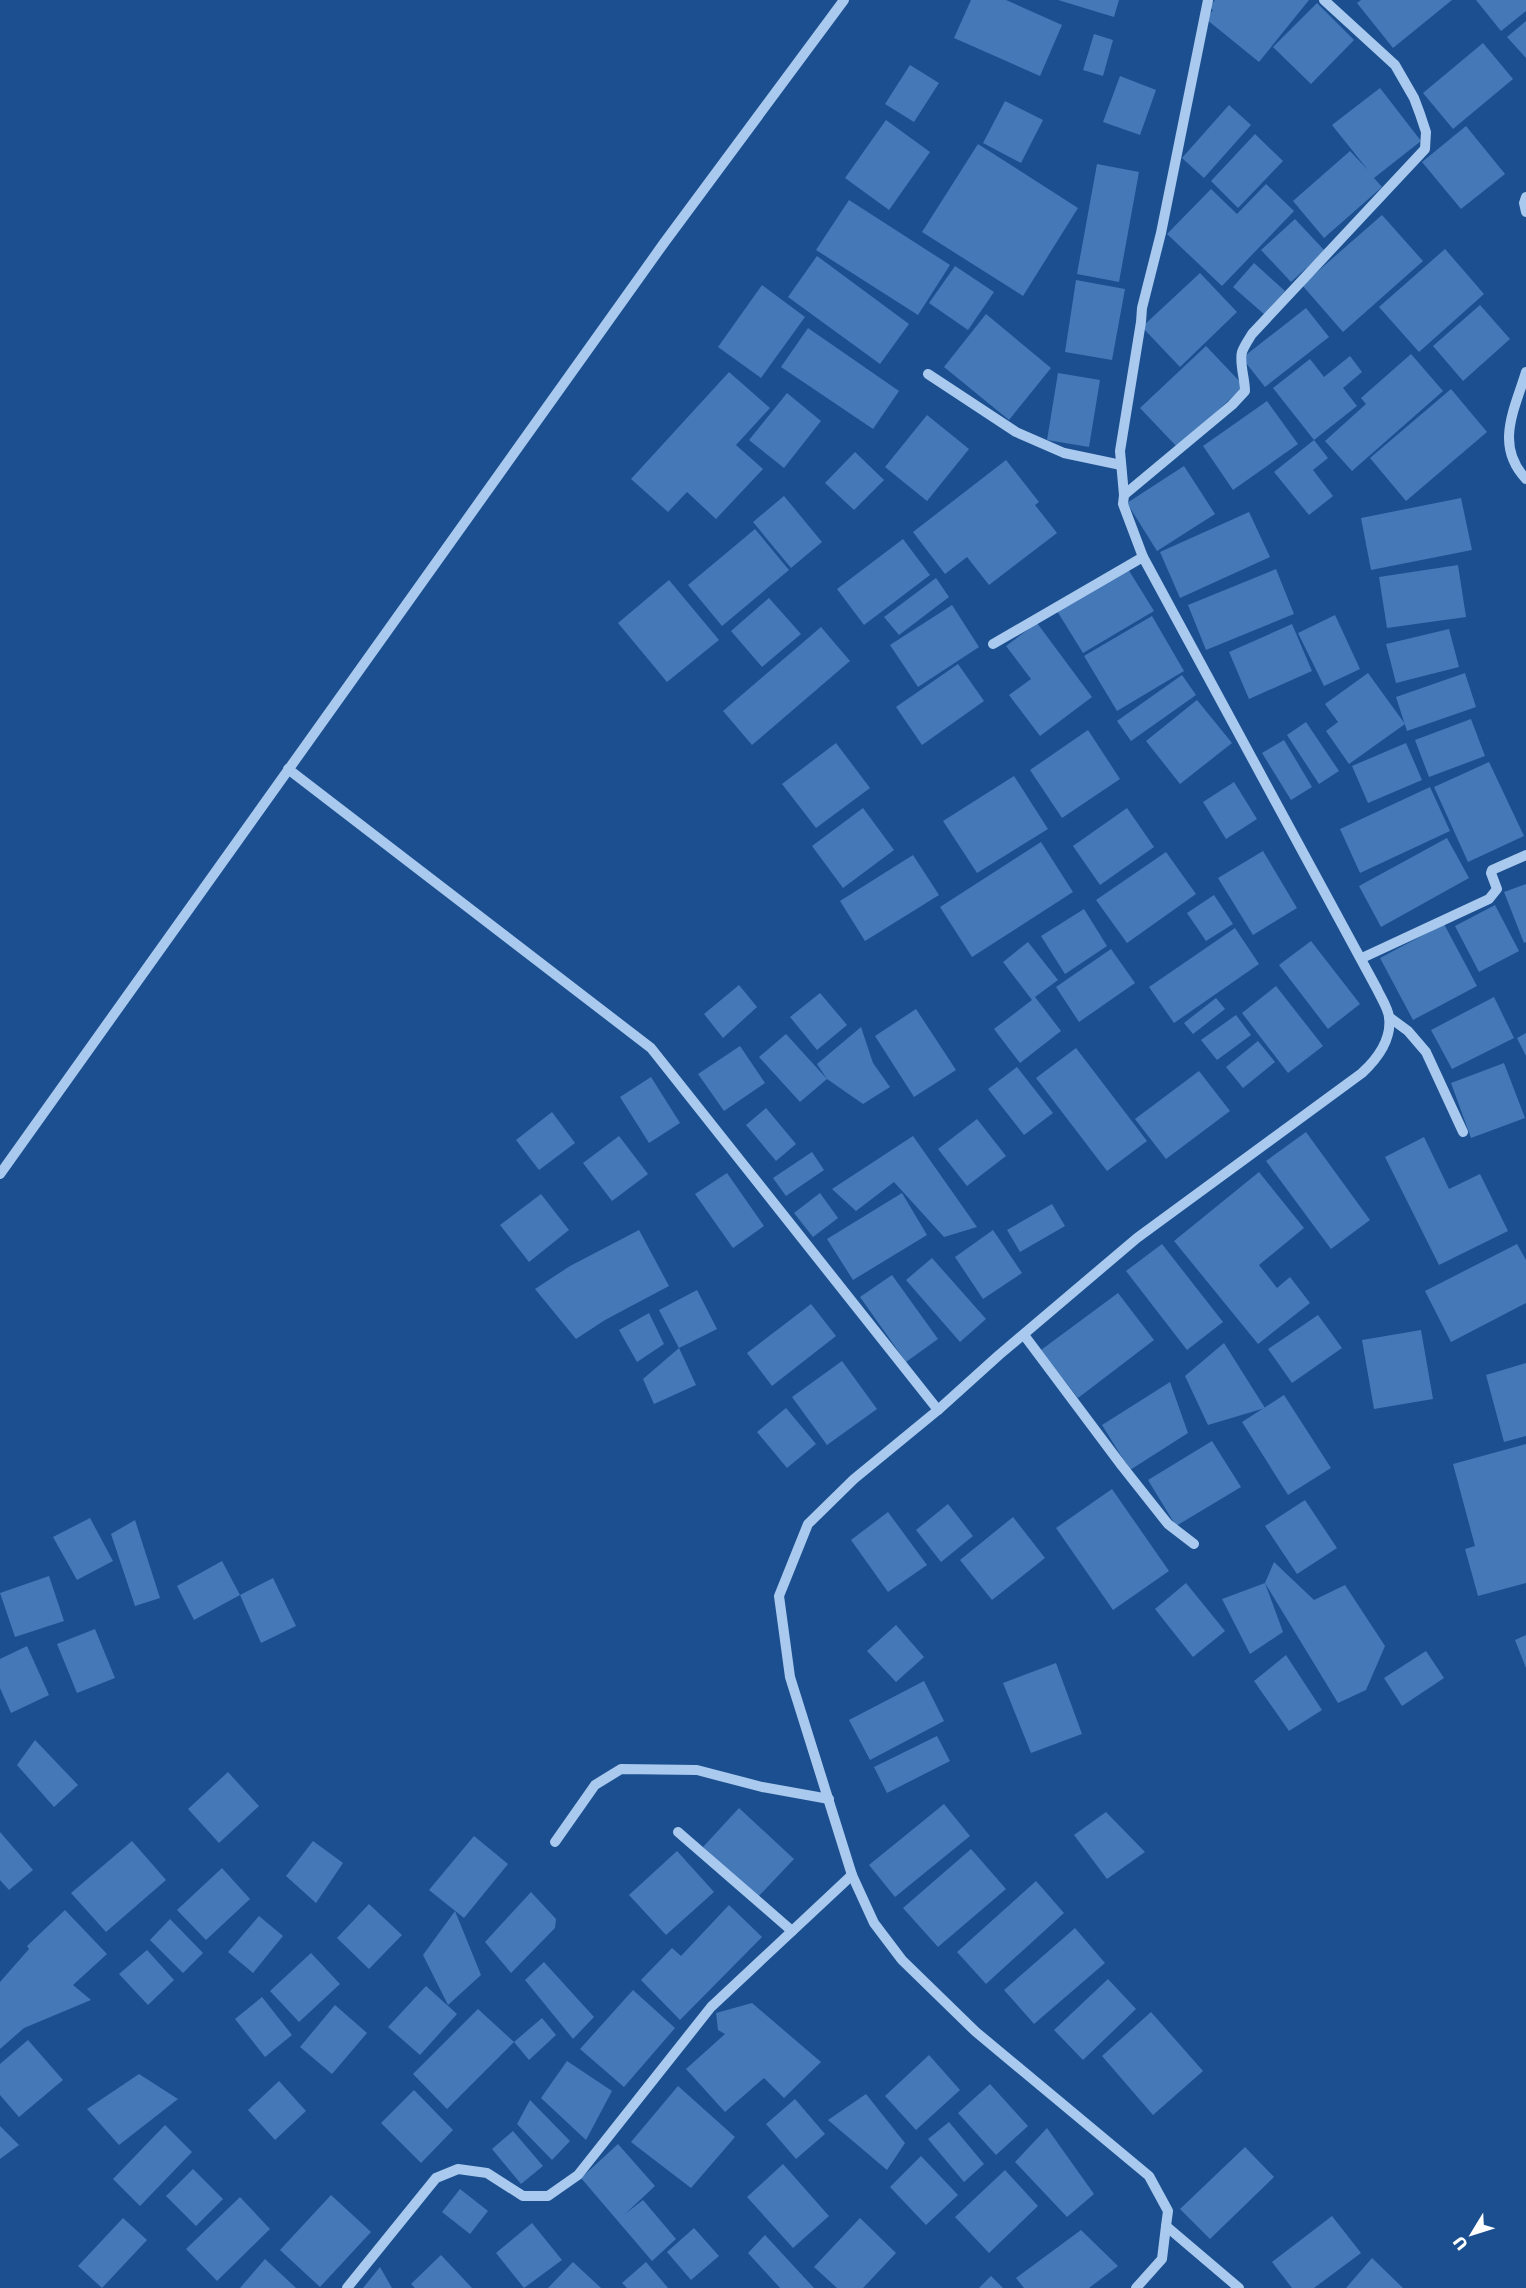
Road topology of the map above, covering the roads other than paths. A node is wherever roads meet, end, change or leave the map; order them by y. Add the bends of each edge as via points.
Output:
1 (844, 0) edge
2 (1208, 0) edge
3 (1324, 0) edge
4 (1526, 197) edge
5 (1526, 213) edge
6 (1526, 372) edge
7 (928, 374) dead end
8 (1121, 465) junction
9 (1526, 479) edge
10 (1124, 495) junction
11 (1143, 557) junction
12 (993, 644) dead end
13 (291, 772) junction
14 (1526, 855) edge
15 (1362, 957) junction
16 (1389, 1017) junction
17 (1463, 1132) dead end
18 (0, 1174) edge
19 (1024, 1335) junction
20 (938, 1410) junction
21 (1194, 1544) dead end
22 (829, 1799) junction
23 (678, 1832) dead end
24 (555, 1842) dead end
25 (852, 1875) junction
26 (792, 1931) junction
27 (1166, 2226) junction
28 (347, 2288) edge
29 (1136, 2288) edge
30 (1239, 2288) edge

1 - 13 street via 664,243
2 - 8 street via 1142,308
3 - 10 street via 1395,65 1420,114 1426,132 1425,149 1252,334 1242,352 1245,391
4 - 5 street
6 - 9 street via 1508,443 1518,470
7 - 8 street via 1016,432 1064,453
8 - 10 street
10 - 11 street via 1123,504
11 - 12 street
11 - 15 street
13 - 18 street
13 - 20 street via 651,1048
14 - 15 street via 1492,870 1497,889 1489,899
15 - 16 street
16 - 17 street via 1426,1052
16 - 19 street via 1384,1044 1362,1073 1137,1238
19 - 20 street
19 - 21 street via 1168,1524
20 - 22 street via 854,1479 808,1524 779,1596 790,1677
22 - 24 street via 697,1770 621,1769 595,1785
22 - 25 street
23 - 26 street
25 - 26 street
25 - 27 street via 874,1923 902,1960 976,2032 1149,2176 1168,2211
26 - 28 street via 711,2007 566,2185 548,2196 523,2196 487,2173 458,2169 436,2178
27 - 29 street via 1162,2259
27 - 30 street

